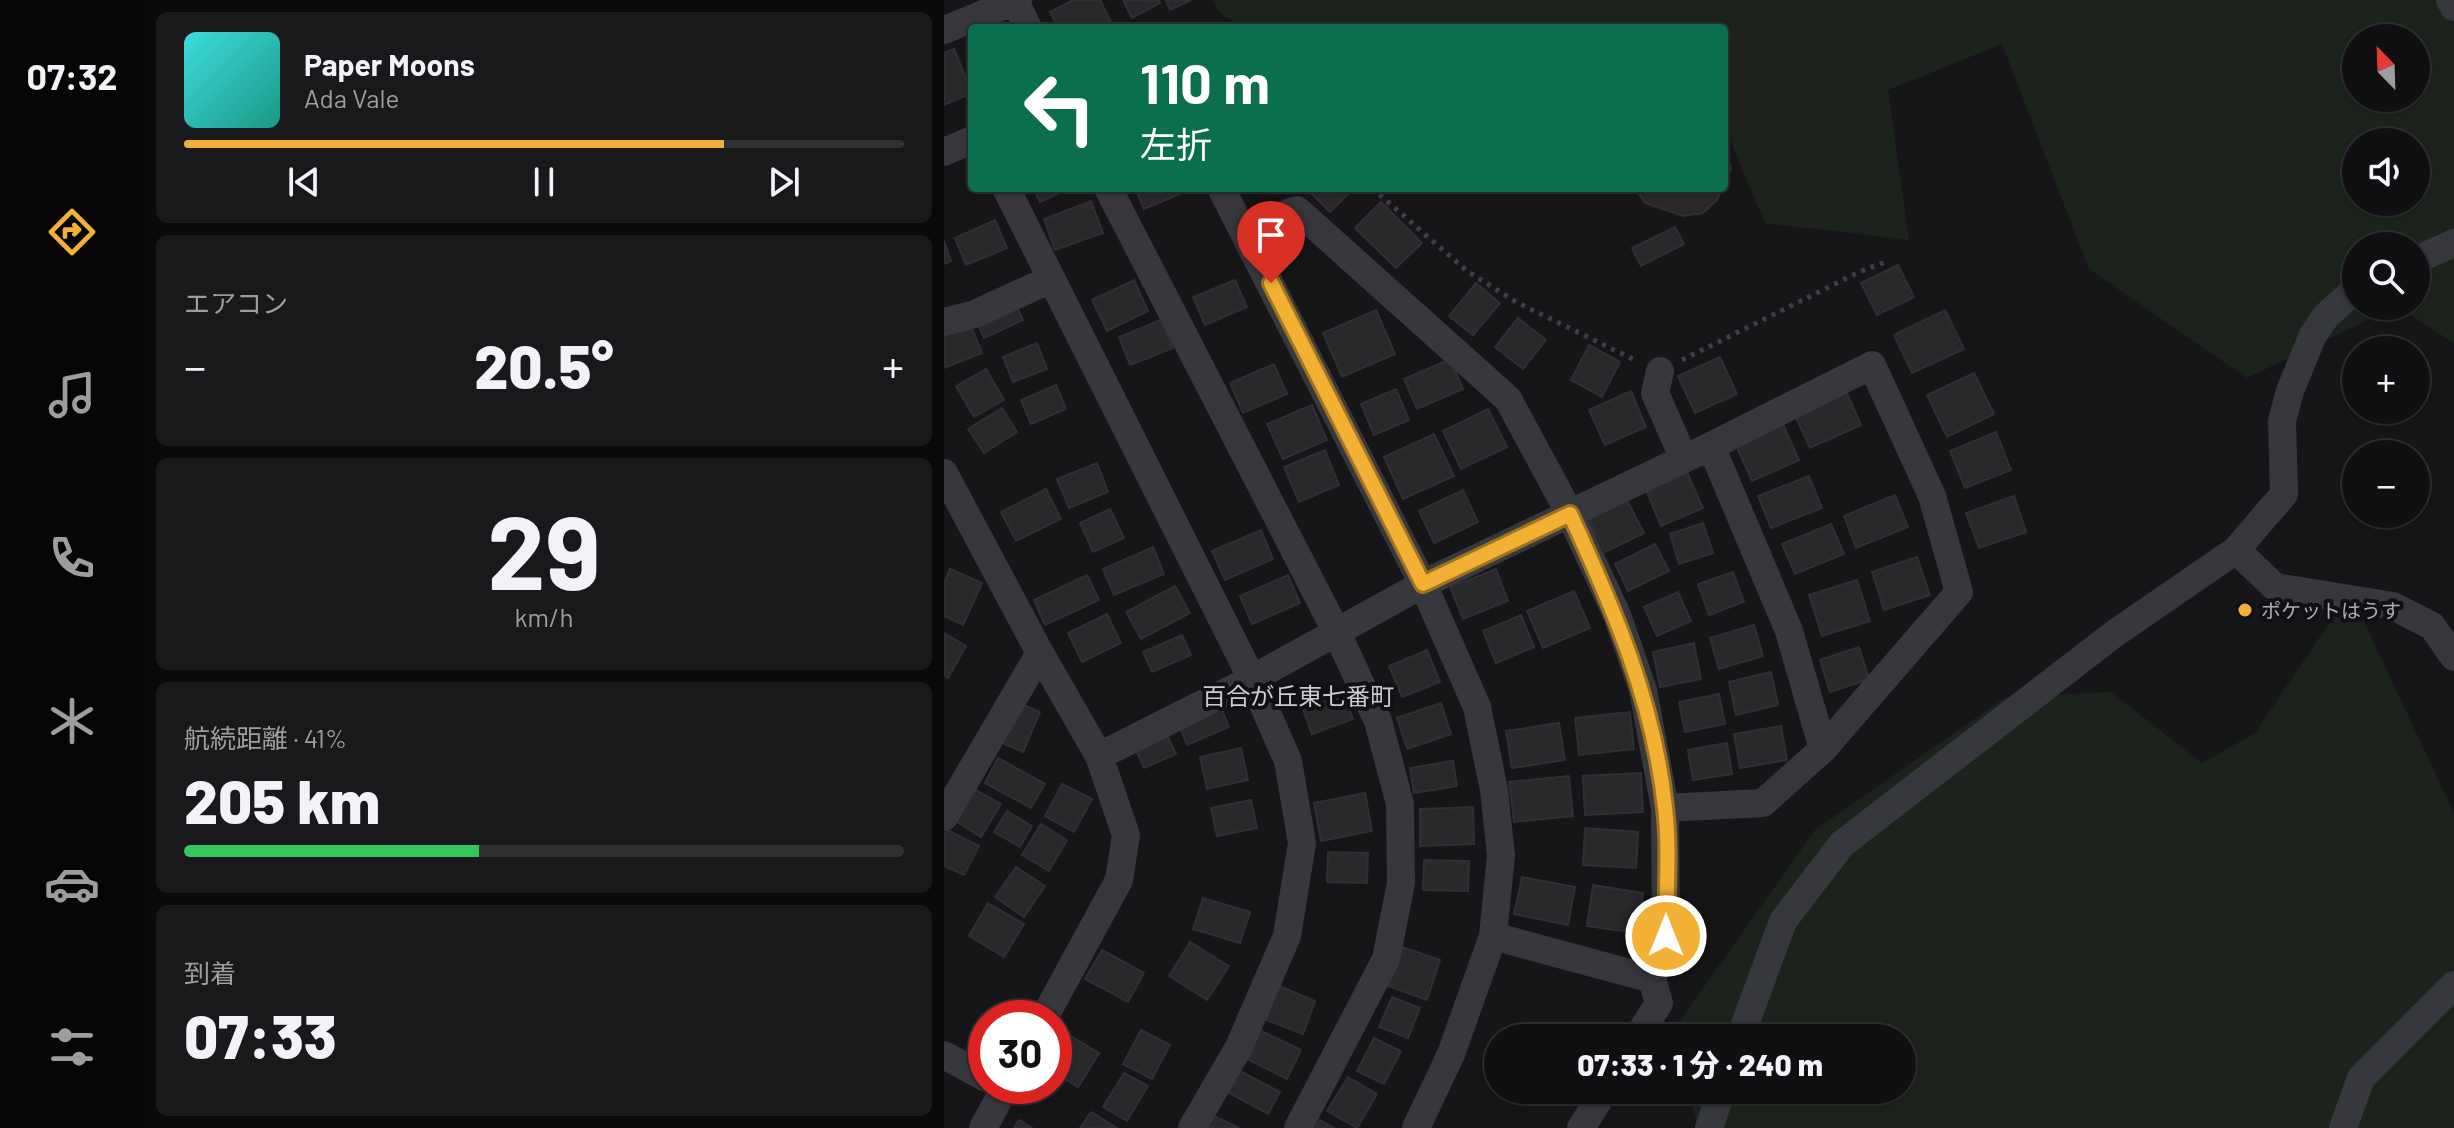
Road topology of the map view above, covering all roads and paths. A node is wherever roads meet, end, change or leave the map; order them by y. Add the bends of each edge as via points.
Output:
1 (2450, 0) edge
2 (1017, 1) edge
3 (2454, 7) edge
4 (1026, 24) edge
5 (944, 30) edge
6 (968, 142) edge
7 (944, 152) edge
8 (1008, 192) edge
9 (1110, 192) edge
10 (1223, 192) edge
11 (1377, 192) edge
12 (1243, 229) junction
13 (2454, 243) edge
14 (2430, 254) edge
15 (1885, 262) dead end
16 (1051, 279) junction
17 (2342, 302) edge
18 (944, 322) edge
19 (1660, 371) junction
20 (1711, 446) junction
21 (1684, 459) junction
22 (944, 473) edge
23 (1570, 514) junction
24 (2236, 550) junction
25 (1423, 584) junction
26 (1336, 631) junction
27 (1040, 653) junction
28 (2454, 657) edge
29 (1252, 679) junction
30 (1823, 749) junction
31 (1099, 756) junction
32 (1665, 808) junction
33 (944, 817) edge
34 (1493, 936) junction
35 (1652, 979) junction
36 (2454, 985) edge
37 (1054, 1000) edge
38 (1646, 1024) edge
39 (1745, 1024) edge
40 (944, 1055) edge
41 (968, 1068) edge
42 (992, 1104) edge
43 (1596, 1104) edge
44 (1717, 1104) edge
45 (983, 1128) edge
46 (1192, 1128) edge
47 (1298, 1128) edge
48 (1416, 1128) edge
49 (1581, 1128) edge
50 (1709, 1128) edge
51 (2343, 1128) edge

1 - 3 street
2 - 4 street
2 - 5 street
6 - 7 street
8 - 16 street
9 - 26 street
10 - 12 street
11 - 19 path via 1467,271 1504,295
12 - 23 street via 1297,210 1508,399
12 - 25 street
13 - 14 street
15 - 19 path
16 - 18 street via 975,314
16 - 29 street
17 - 24 street via 2313,335 2282,421 2284,494
19 - 21 street via 1655,393
20 - 21 street
20 - 30 street via 1789,631
20 - 30 street via 1872,365 1932,496 1959,592
21 - 23 street
22 - 27 street
23 - 25 street
23 - 32 street via 1617,615 1643,690
24 - 28 street via 2275,587 2393,606 2432,626
24 - 39 street via 2114,634 1842,844 1783,921
25 - 26 street
25 - 34 street via 1477,707 1494,790 1501,855
26 - 29 street
26 - 47 street via 1378,721 1400,804 1401,883 1386,959
27 - 31 street
27 - 33 street
29 - 31 street
29 - 46 street via 1288,761 1302,843 1287,936 1239,1047
30 - 32 street via 1763,803
31 - 37 street via 1126,835 1119,880
32 - 35 street via 1666,936
34 - 35 street
34 - 48 street via 1451,1054
35 - 38 street via 1659,1003
36 - 51 street via 2361,1078
40 - 41 street
42 - 45 street
43 - 49 street
44 - 50 street

